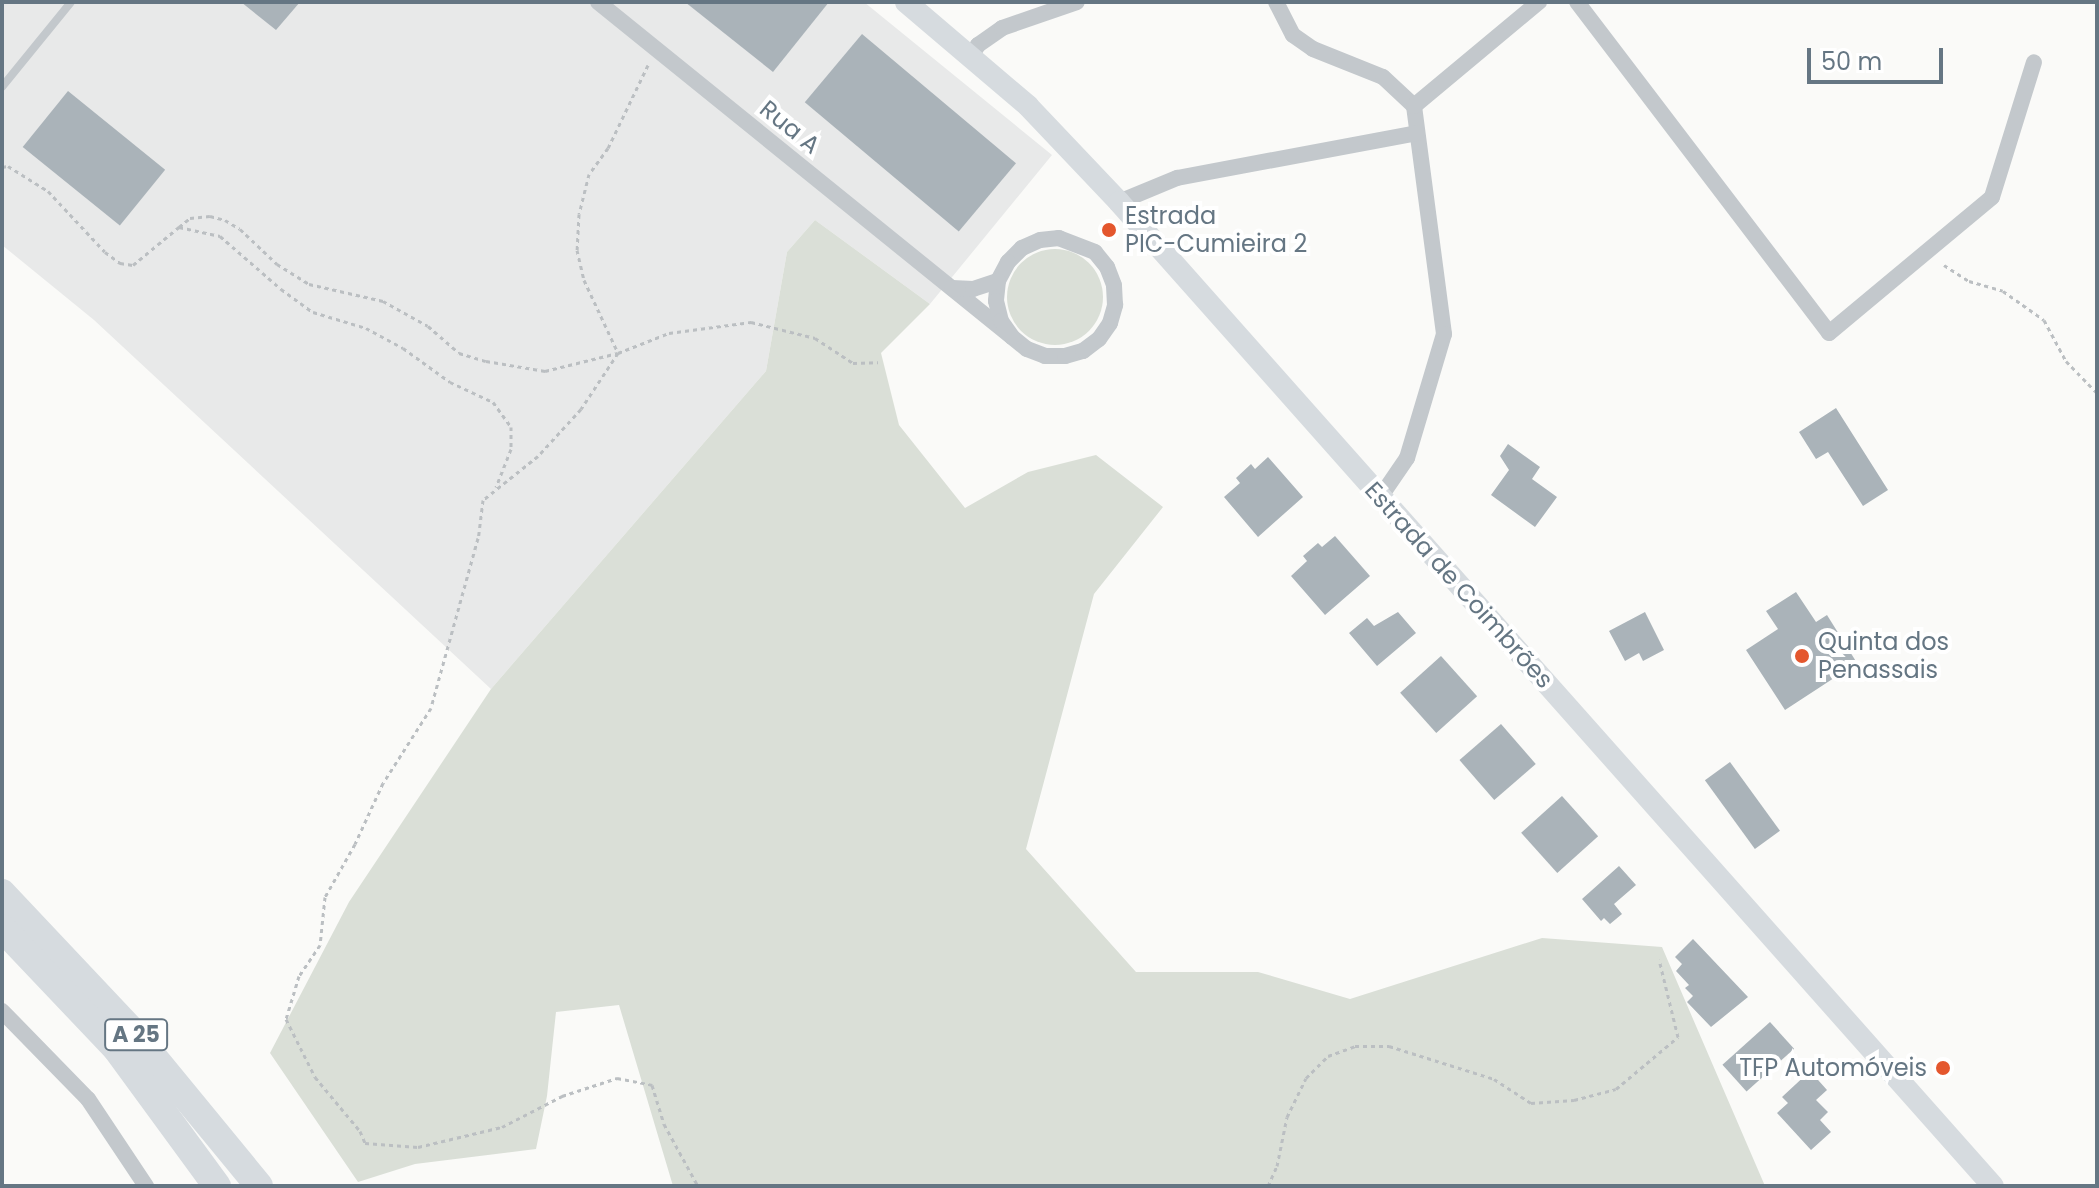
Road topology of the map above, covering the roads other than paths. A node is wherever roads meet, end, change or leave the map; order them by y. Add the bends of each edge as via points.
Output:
1 (71, 2) edge
2 (598, 2) edge
3 (906, 2) edge
4 (1077, 2) edge
5 (1276, 2) edge
6 (1539, 2) edge
7 (1577, 2) edge
8 (972, 55) junction
9 (2034, 62) dead end
10 (2, 87) edge
11 (1414, 106) junction
12 (1417, 133) junction
13 (1119, 202) junction
14 (998, 281) junction
15 (952, 288) junction
16 (1012, 337) junction
17 (1381, 496) junction
18 (2, 893) edge
19 (2, 928) edge
20 (2, 1011) edge
21 (146, 1186) edge
22 (217, 1186) edge
23 (259, 1186) edge
24 (1993, 1186) edge

1 - 10 lane
2 - 15 street, Rua A
3 - 8 street, Estrada de Coimbrões
4 - 8 street via 1002,28
5 - 11 street via 1293,35 1313,49 1383,77
6 - 11 street
7 - 9 street via 1829,333 1992,197
8 - 13 street, Estrada de Coimbrões
11 - 12 street
12 - 13 street via 1177,178
12 - 17 street via 1444,334 1407,458
13 - 17 street, Estrada de Coimbrões
14 - 15 street via 973,289
14 - 16 street via 996,301
14 - 16 street via 1022,248 1059,238 1095,252 1114,285 1110,323 1083,351 1045,356
15 - 16 street, Rua A
17 - 24 street, Estrada de Coimbrões
18 - 23 highway, A 25 via 131,1030
19 - 22 highway, A 25 via 116,1048
20 - 21 street via 88,1099

